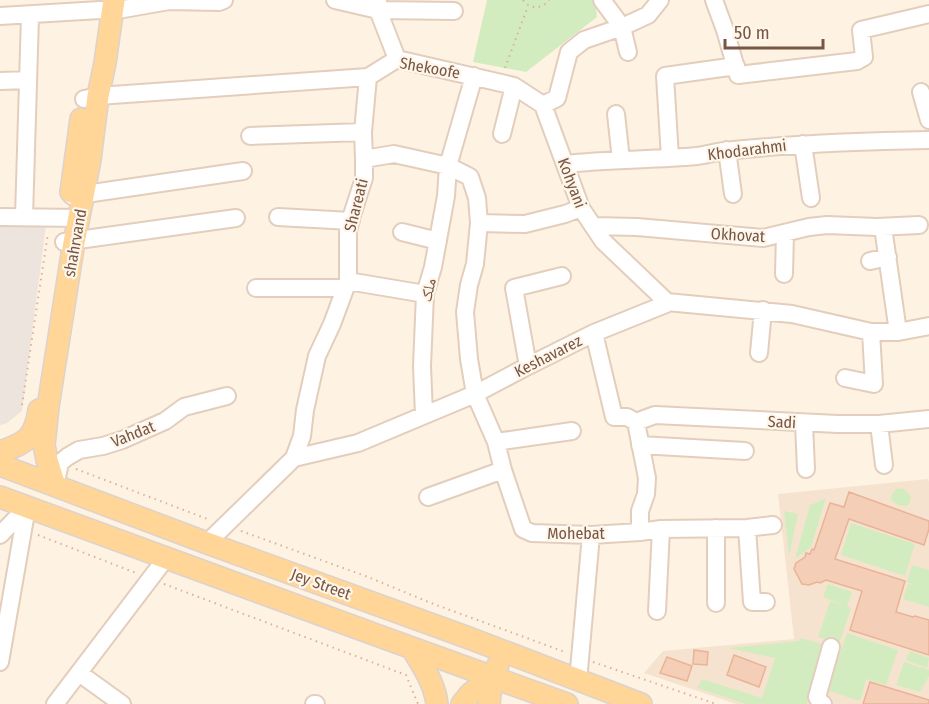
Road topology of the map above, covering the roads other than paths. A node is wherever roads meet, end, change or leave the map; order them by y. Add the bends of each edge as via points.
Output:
1 (224, 0) edge
2 (335, 0) edge
3 (602, 0) edge
4 (660, 0) edge
5 (714, 0) edge
6 (107, 5) edge
7 (378, 5) edge
8 (454, 10) dead end
9 (929, 14) edge
10 (0, 16) edge
11 (30, 16) junction
12 (622, 27) junction
13 (628, 52) dead end
14 (397, 59) junction
15 (737, 70) junction
16 (368, 76) junction
17 (474, 76) junction
18 (28, 80) junction
19 (0, 81) edge
20 (507, 84) junction
21 (920, 92) edge
22 (91, 98) junction
23 (543, 105) junction
24 (616, 114) dead end
25 (929, 120) edge
26 (363, 132) junction
27 (502, 134) dead end
28 (250, 136) dead end
29 (929, 140) edge
30 (803, 144) junction
31 (727, 150) junction
32 (670, 158) junction
33 (364, 159) junction
34 (621, 160) junction
35 (565, 164) junction
36 (448, 166) junction
37 (243, 171) dead end
38 (733, 194) dead end
39 (77, 195) junction
40 (811, 198) dead end
41 (581, 208) junction
42 (24, 217) junction
43 (279, 217) dead end
44 (0, 218) edge
45 (66, 218) junction
46 (236, 218) dead end
47 (351, 221) junction
48 (480, 223) junction
49 (919, 225) dead end
50 (593, 226) junction
51 (883, 226) junction
52 (402, 232) dead end
53 (785, 234) junction
54 (69, 241) junction
55 (438, 241) junction
56 (888, 257) junction
57 (870, 261) dead end
58 (784, 274) dead end
59 (562, 276) dead end
60 (346, 284) junction
61 (256, 288) dead end
62 (425, 294) junction
63 (667, 302) junction
64 (763, 310) junction
65 (929, 326) edge
66 (871, 332) junction
67 (898, 332) junction
68 (594, 333) junction
69 (759, 353) dead end
70 (528, 366) junction
71 (845, 378) dead end
72 (476, 394) junction
73 (227, 396) dead end
74 (424, 415) junction
75 (929, 419) edge
76 (636, 422) junction
77 (804, 423) junction
78 (879, 424) junction
79 (572, 431) dead end
80 (496, 442) junction
81 (640, 445) junction
82 (745, 451) dead end
83 (0, 452) edge
84 (294, 458) junction
85 (0, 465) edge
86 (884, 465) dead end
87 (806, 469) dead end
88 (503, 470) junction
89 (55, 486) junction
90 (0, 497) edge
91 (428, 497) dead end
92 (25, 517) junction
93 (773, 525) dead end
94 (716, 528) junction
95 (747, 528) junction
96 (661, 529) junction
97 (640, 532) junction
98 (591, 535) junction
99 (0, 536) edge
100 (207, 543) junction
101 (166, 558) junction
102 (766, 602) dead end
103 (716, 603) dead end
104 (657, 611) dead end
105 (831, 647) dead end
106 (412, 648) junction
107 (505, 652) junction
108 (0, 662) edge
109 (79, 674) junction
110 (492, 677) junction
111 (578, 681) junction
112 (55, 704) edge
113 (122, 704) edge
114 (437, 704) edge
115 (462, 704) edge
116 (489, 704) edge
117 (567, 704) edge
118 (641, 704) edge
119 (824, 704) edge

1 - 6 street
2 - 7 street
3 - 12 street
4 - 12 street via 648,15
5 - 15 street
6 - 11 street
6 - 22 main road, shahrvand via 105,63
7 - 8 street
7 - 14 street
9 - 15 street via 861,30 864,57 857,61
10 - 11 street
11 - 18 street
12 - 13 street
12 - 23 street via 584,40 568,52 557,98
14 - 16 street, Shekoofe
14 - 17 street, Shekoofe
15 - 32 street via 665,76
16 - 22 street, Shekoofe
16 - 26 street
17 - 20 street, Shekoofe
17 - 36 street
18 - 19 street
18 - 42 street
20 - 23 street, Shekoofe
20 - 27 street
21 - 25 street
22 - 39 main road, shahrvand via 90,160
23 - 35 street, Kohyani
24 - 34 street
26 - 28 street
26 - 33 street
29 - 30 street, Khodarahmi
30 - 31 street, Khodarahmi
30 - 40 street
31 - 32 street, Khodarahmi
31 - 38 street
32 - 34 street, Khodarahmi
33 - 36 street, Shareati via 394,154
33 - 47 street, Shareati via 364,178
34 - 35 street, Khodarahmi
35 - 41 street, Kohyani
36 - 48 street, Mohebat via 470,177
36 - 55 street, ملک
37 - 39 street
39 - 45 main road, shahrvand
41 - 48 street via 525,224
41 - 50 street, Kohyani
42 - 44 street
42 - 45 street
43 - 47 street
45 - 54 main road, shahrvand
46 - 54 street
47 - 60 street, Shareati
48 - 72 street, Mohebat via 465,312 468,359
49 - 51 street, Okhovat
50 - 53 street, Okhovat via 763,238
50 - 63 street, Kohyani via 603,241
51 - 53 street, Okhovat via 827,225
51 - 56 street
52 - 55 street
53 - 58 street
54 - 83 main road, shahrvand via 37,426 28,439
54 - 89 main road, shahrvand via 44,445
55 - 62 street, ملک
56 - 57 street
56 - 67 street
59 - 70 street via 513,288
60 - 61 street
60 - 62 street
60 - 84 street, Shareati via 317,356
62 - 74 street, ملک
63 - 64 street, Keshavarez
63 - 68 street, Keshavarez
64 - 66 street, Keshavarez
64 - 69 street
65 - 67 street, Keshavarez
66 - 67 street, Keshavarez
66 - 71 street via 874,384
68 - 70 street, Keshavarez
68 - 76 street via 614,417
70 - 72 street, Keshavarez
72 - 74 street, Keshavarez
72 - 80 street, Mohebat
73 - 89 street, Vahdat via 184,407 165,421 122,440 79,450 60,463
74 - 84 street, Keshavarez via 358,443
75 - 78 street, Sadi
76 - 77 street, Sadi via 655,415
76 - 81 street
77 - 78 street, Sadi
77 - 87 street
78 - 86 street
79 - 80 street
80 - 88 street, Mohebat
81 - 82 street
81 - 97 street via 647,478 639,511
84 - 100 street
85 - 89 main road, Jey Street
88 - 91 street
88 - 98 street, Mohebat via 523,530
89 - 100 main road, Jey Street
90 - 92 main road, Jey Street
92 - 99 street
92 - 101 main road, Jey Street
92 - 108 street
93 - 95 street, Mohebat
94 - 95 street, Mohebat
94 - 96 street, Mohebat
94 - 103 street
95 - 102 street via 752,602
96 - 97 street, Mohebat
96 - 104 street
97 - 98 street, Mohebat
98 - 111 street
100 - 107 main road, Jey Street
101 - 106 main road, Jey Street
101 - 109 street
105 - 119 street via 817,697
106 - 110 main road, Jey Street
106 - 114 main road via 426,672
107 - 110 main road
107 - 111 main road, Jey Street
109 - 112 street
109 - 113 street
110 - 115 main road
110 - 116 main road
110 - 117 main road, Jey Street
111 - 118 main road, Jey Street

